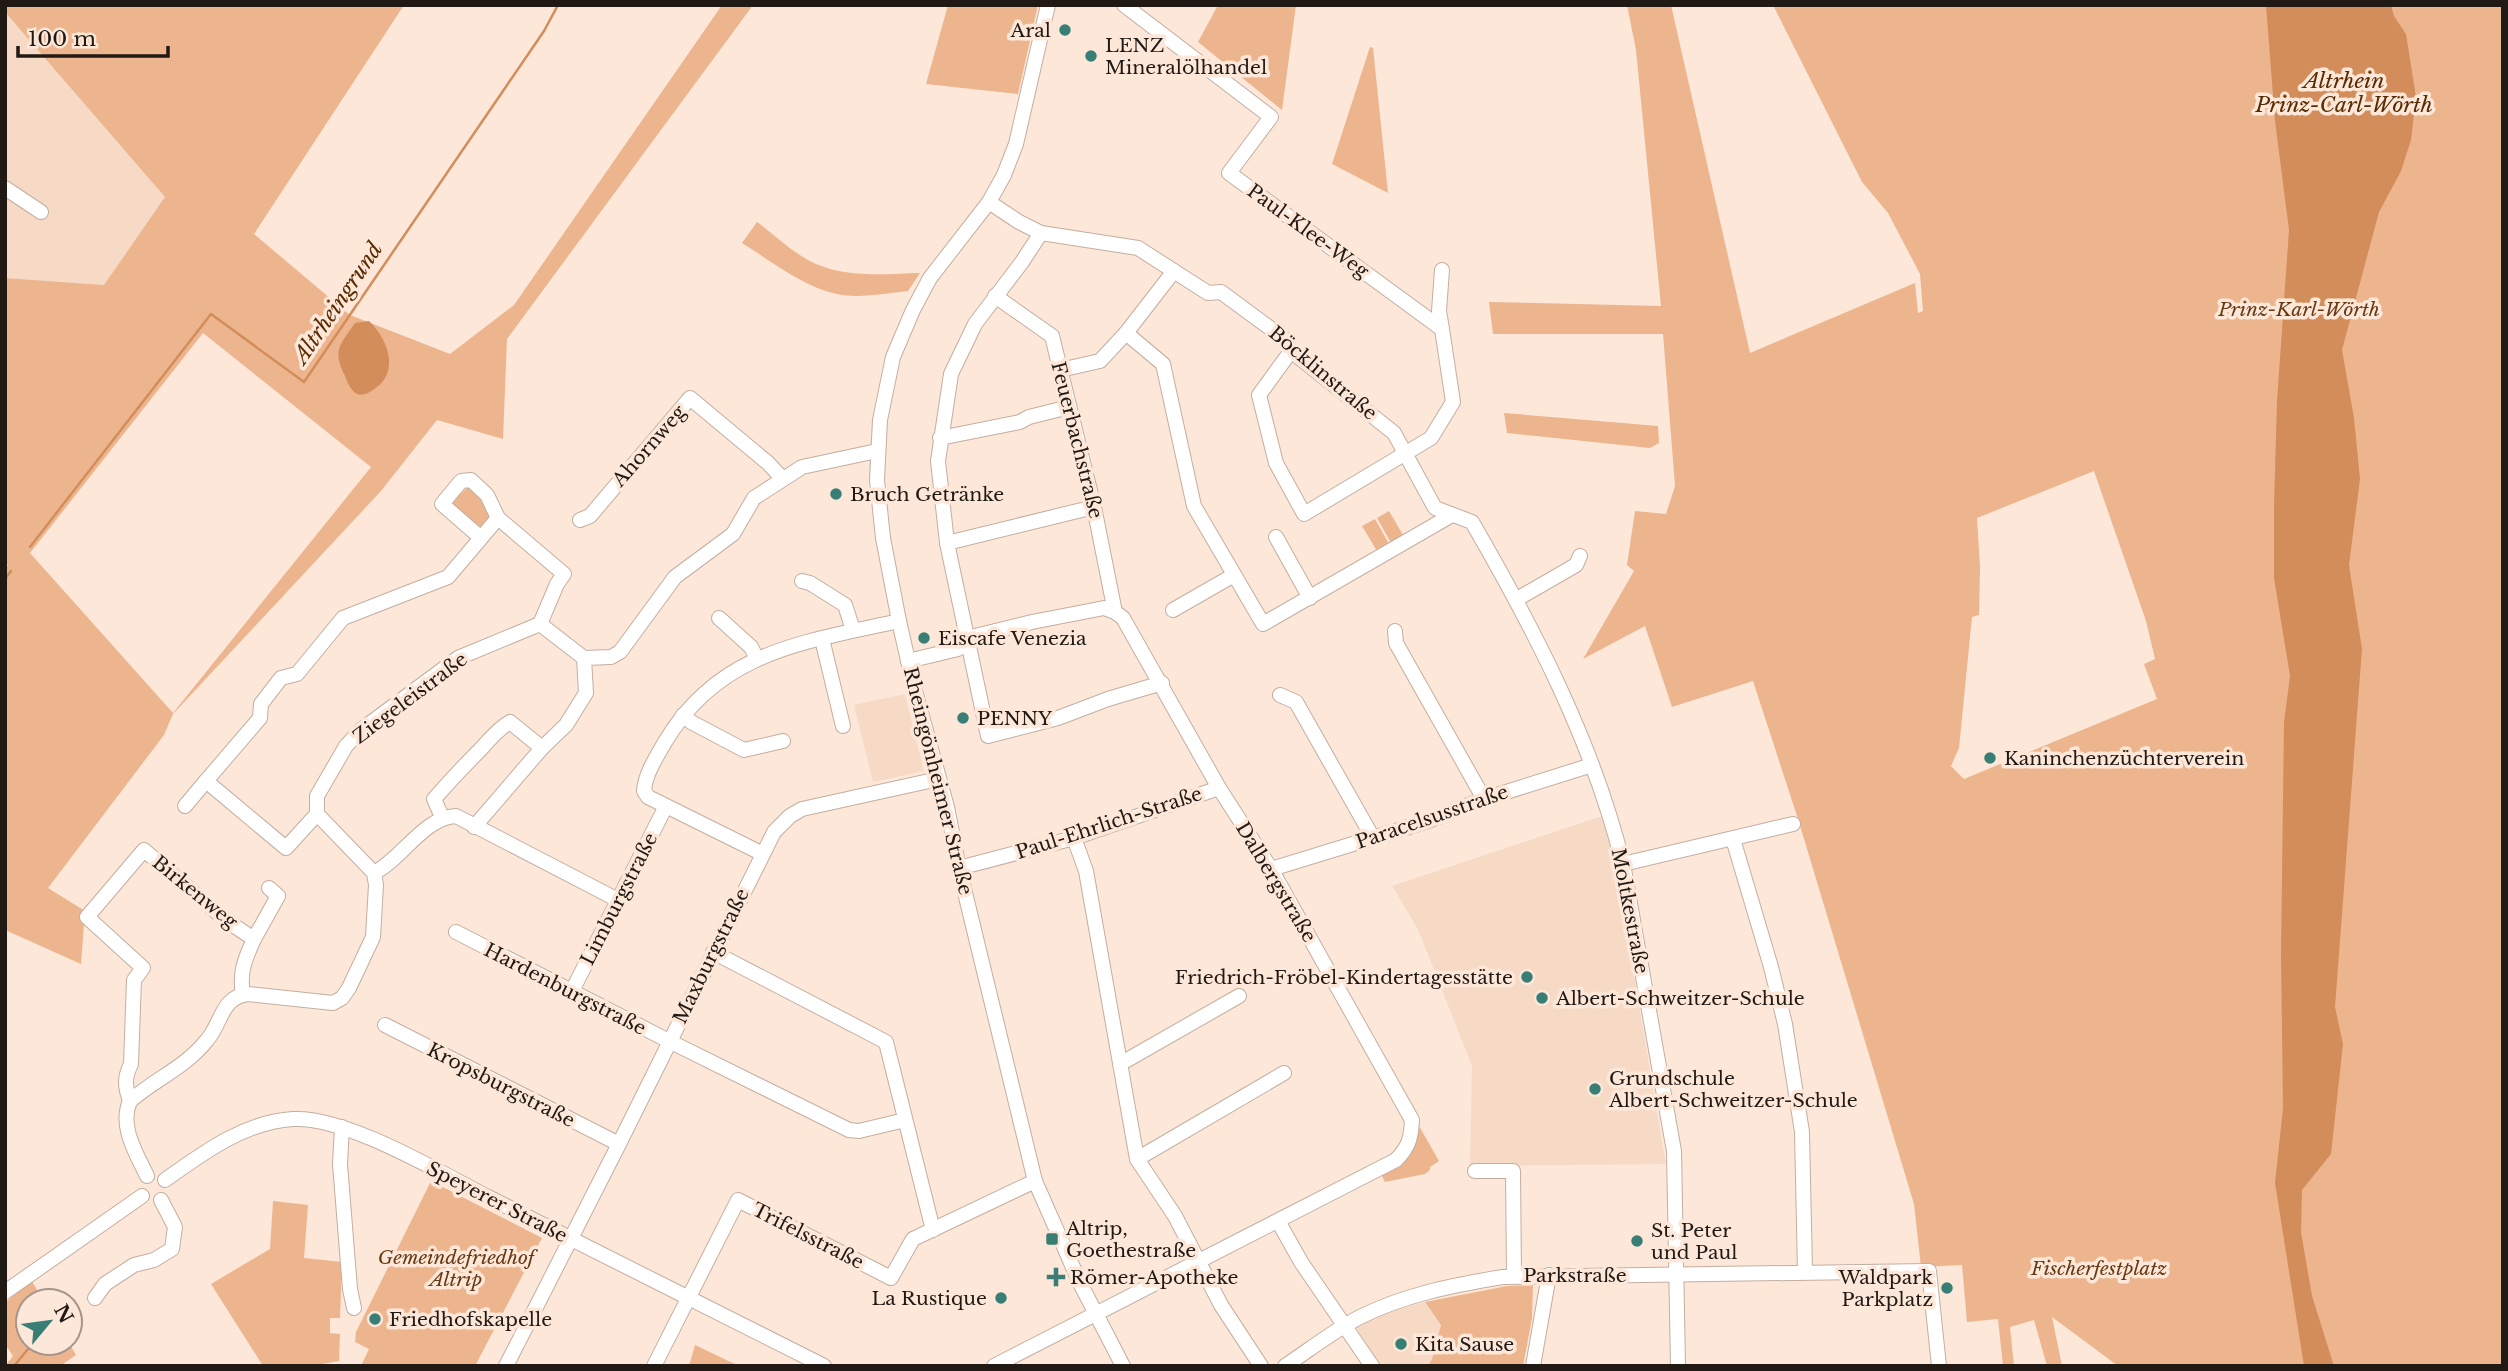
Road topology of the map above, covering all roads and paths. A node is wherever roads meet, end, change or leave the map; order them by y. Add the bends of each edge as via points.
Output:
1 (1048, 5) edge
2 (1124, 5) edge
3 (5, 188) edge
4 (989, 202) junction
5 (41, 212) dead end
6 (1041, 233) junction
7 (1441, 270) dead end
8 (1174, 271) junction
9 (995, 296) junction
10 (1442, 328) junction
11 (1126, 333) junction
12 (1291, 351) junction
13 (1060, 370) junction
14 (1069, 407) junction
15 (940, 438) junction
16 (877, 451) junction
17 (1405, 455) junction
18 (782, 478) junction
19 (1094, 507) junction
20 (1452, 515) junction
21 (498, 518) junction
22 (580, 520) dead end
23 (1276, 537) dead end
24 (481, 538) junction
25 (947, 543) junction
26 (1580, 556) dead end
27 (1234, 575) junction
28 (802, 581) dead end
29 (1310, 598) junction
30 (1517, 599) junction
31 (1173, 610) dead end
32 (1115, 612) junction
33 (719, 618) dead end
34 (899, 621) junction
35 (540, 624) junction
36 (853, 631) junction
37 (1395, 631) dead end
38 (822, 639) junction
39 (967, 642) junction
40 (757, 657) junction
41 (584, 658) junction
42 (908, 661) junction
43 (1162, 683) junction
44 (1280, 695) dead end
45 (683, 715) junction
46 (843, 726) dead end
47 (783, 741) dead end
48 (542, 748) junction
49 (1592, 765) junction
50 (938, 779) junction
51 (206, 781) junction
52 (1219, 788) junction
53 (1484, 799) junction
54 (186, 806) dead end
55 (666, 806) junction
56 (317, 814) junction
57 (442, 817) junction
58 (1793, 824) dead end
59 (474, 827) junction
60 (1074, 838) junction
61 (1373, 838) junction
62 (1733, 838) junction
63 (761, 853) junction
64 (1622, 864) junction
65 (959, 868) junction
66 (1272, 869) junction
67 (374, 873) junction
68 (270, 888) dead end
69 (618, 900) junction
70 (456, 932) dead end
71 (254, 939) junction
72 (713, 952) junction
73 (572, 991) junction
74 (243, 995) junction
75 (1239, 996) dead end
76 (385, 1025) dead end
77 (669, 1041) junction
78 (1120, 1064) junction
79 (1283, 1073) dead end
80 (130, 1101) junction
81 (905, 1120) junction
82 (342, 1127) junction
83 (619, 1144) junction
84 (1137, 1159) junction
85 (1475, 1171) dead end
86 (147, 1176) junction
87 (165, 1180) junction
88 (1035, 1181) junction
89 (142, 1196) junction
90 (161, 1200) junction
91 (1278, 1222) junction
92 (933, 1230) junction
93 (570, 1238) junction
94 (1199, 1262) junction
95 (1805, 1272) junction
96 (1514, 1275) junction
97 (1549, 1275) junction
98 (1675, 1275) junction
99 (5, 1292) edge
100 (94, 1298) dead end
101 (688, 1299) junction
102 (354, 1308) dead end
103 (1096, 1315) junction
104 (1345, 1325) junction
105 (506, 1366) edge
106 (654, 1366) edge
107 (824, 1366) edge
108 (994, 1366) edge
109 (1124, 1366) edge
110 (1261, 1366) edge
111 (1285, 1366) edge
112 (1372, 1366) edge
113 (1534, 1366) edge
114 (1678, 1366) edge
115 (1939, 1366) edge

1 - 4 street, Rheingönheimer Straße via 1016,144
2 - 10 street, Paul-Klee-Weg via 1270,117 1229,173
3 - 5 street
4 - 6 street, Böcklinstraße
4 - 16 street, Rheingönheimer Straße via 930,278 913,310 893,357
6 - 8 street, Böcklinstraße via 1138,248
6 - 9 street
7 - 10 street
8 - 11 street
8 - 12 street, Böcklinstraße via 1208,293 1221,292 1286,340
9 - 13 street, Feuerbachstraße via 1052,336
9 - 15 street via 975,324 951,374
10 - 17 street via 1453,402 1432,438
11 - 13 street via 1100,361
11 - 27 street via 1163,363 1194,506
12 - 17 street, Böcklinstraße via 1394,433
12 - 17 street via 1259,395 1276,463 1304,514
13 - 14 street, Feuerbachstraße
14 - 15 street
14 - 19 street, Feuerbachstraße
15 - 25 street via 938,461
16 - 18 street via 802,467
16 - 34 street, Rheingönheimer Straße via 883,538
17 - 20 street, Böcklinstraße via 1435,508
18 - 22 street, Ahornweg via 690,398 590,516
18 - 41 street via 754,498 733,534 675,577 620,652
19 - 25 street
19 - 32 street, Feuerbachstraße
20 - 29 street
20 - 30 street, Böcklinstraße via 1472,522
21 - 24 street
21 - 24 street via 487,495 471,480 461,481 442,503
21 - 35 street via 564,574
23 - 29 street
24 - 51 street via 448,577 343,618 297,674 281,678 261,704 260,718
25 - 39 street
26 - 30 street via 1576,565
27 - 29 street via 1264,624
27 - 31 street
28 - 36 street via 845,605
30 - 49 street, Moltkestraße
32 - 39 street via 1104,608 1032,622
32 - 43 street, Dalbergstraße via 1131,629
33 - 40 street
34 - 36 street
34 - 42 street, Rheingönheimer Straße
35 - 41 street
35 - 56 street, Ziegeleistraße via 458,658 361,730 346,746 317,796
36 - 38 street
37 - 53 street via 1396,643
38 - 40 street
38 - 46 street
39 - 42 street via 958,649
39 - 43 street via 988,736
40 - 45 street via 709,689
41 - 48 street via 586,693 566,724
42 - 50 street, Rheingönheimer Straße
43 - 52 street, Dalbergstraße
44 - 61 street via 1296,702
45 - 47 street via 744,750
45 - 55 street via 644,786 649,797
48 - 57 street via 510,722 498,729 434,799
48 - 59 street
49 - 53 street, Paracelsusstraße
49 - 64 street, Moltkestraße
50 - 63 street, Maxburgstraße via 802,809 774,832
50 - 65 street, Rheingönheimer Straße
51 - 54 street
51 - 56 street via 286,848
52 - 60 street, Paul-Ehrlich-Straße
52 - 66 street, Dalbergstraße
53 - 61 street, Paracelsusstraße
55 - 63 street
55 - 69 street, Limburgstraße
56 - 67 street
57 - 59 street via 456,816
57 - 67 street
58 - 62 street
59 - 69 street
60 - 65 street, Paul-Ehrlich-Straße
60 - 78 street via 1086,871
61 - 66 street, Paracelsusstraße
62 - 64 street
62 - 95 street via 1785,1024 1802,1132
63 - 72 street, Maxburgstraße
64 - 98 street, Moltkestraße via 1674,1150
65 - 88 street, Rheingönheimer Straße
66 - 91 street, Dalbergstraße via 1412,1120 1411,1139 1396,1160
67 - 74 street via 373,937 342,998 315,1003
68 - 71 street, Birkenweg via 278,895
69 - 73 street, Limburgstraße
70 - 73 street, Hardenburgstraße
71 - 74 street, Birkenweg via 242,967
71 - 80 street, Birkenweg via 144,850 87,917 144,968 134,980 131,1064 125,1087
72 - 77 street, Maxburgstraße
72 - 81 street via 886,1042
73 - 77 street, Hardenburgstraße
74 - 80 street via 228,1002 197,1053
75 - 78 street
76 - 83 street, Kropsburgstraße
77 - 81 street, Hardenburgstraße via 849,1130
77 - 83 street, Maxburgstraße
78 - 84 street
79 - 84 street
80 - 86 street via 126,1125
81 - 92 street
82 - 87 street, Speyerer Straße via 293,1119 261,1126 231,1137
82 - 93 street, Speyerer Straße
82 - 102 street via 340,1164
83 - 93 street, Maxburgstraße
84 - 94 street
85 - 96 street via 1513,1171
86 - 87 street via 159,1175
86 - 89 street via 141,1183
87 - 90 street via 167,1193
88 - 92 street, Trifelsstraße
88 - 103 street, Rheingönheimer Straße
89 - 90 street via 153,1202
89 - 99 street
90 - 100 street via 175,1227 172,1249 134,1265 105,1284
91 - 94 street, Dalbergstraße
91 - 104 street
92 - 101 street, Trifelsstraße via 913,1239 891,1278 738,1200
93 - 101 street, Speyerer Straße
93 - 105 street, Maxburgstraße
94 - 103 street, Dalbergstraße
94 - 110 street
95 - 98 street, Parkstraße
95 - 115 street, Parkstraße via 1929,1271
96 - 97 street, Parkstraße
96 - 104 street, Parkstraße via 1409,1297
97 - 98 street, Parkstraße
97 - 113 street
98 - 114 street, Moltkestraße
101 - 106 street
101 - 107 street, Speyerer Straße
103 - 108 street, Dalbergstraße
103 - 109 street, Rheingönheimer Straße
104 - 111 street, Parkstraße
104 - 112 street

